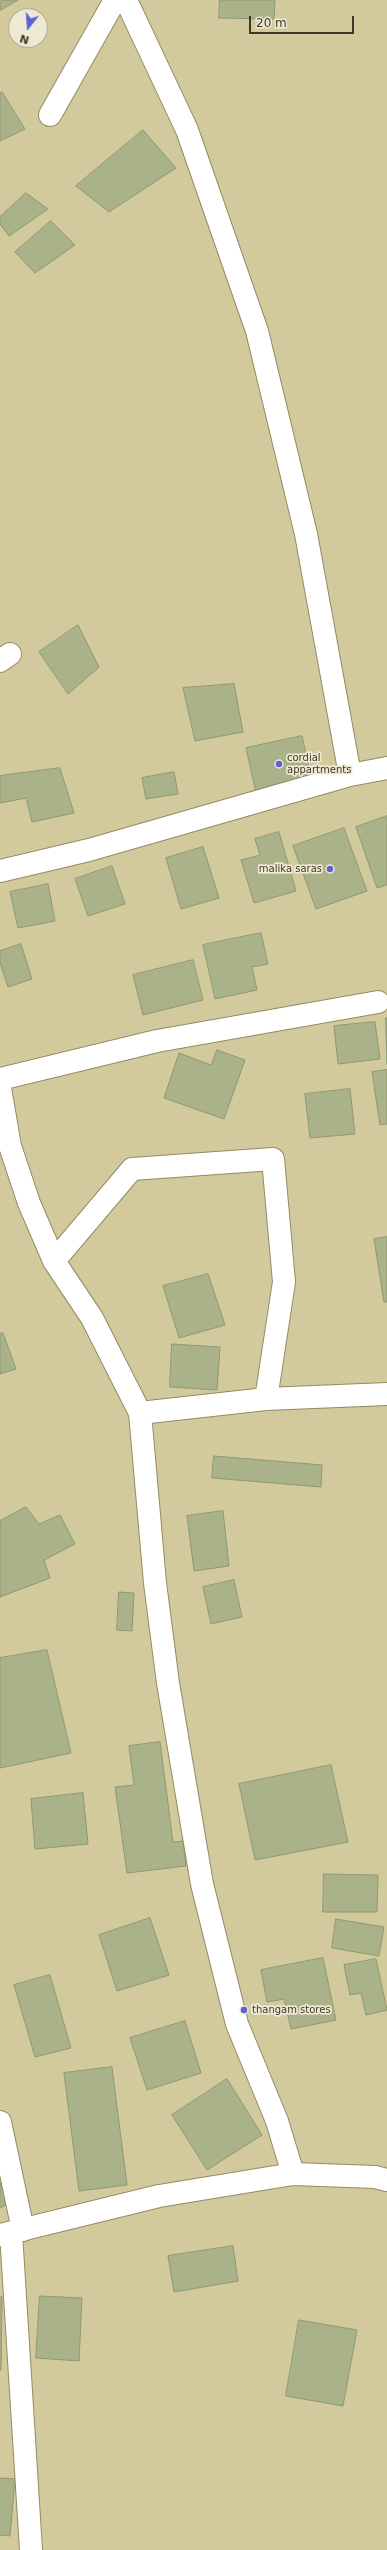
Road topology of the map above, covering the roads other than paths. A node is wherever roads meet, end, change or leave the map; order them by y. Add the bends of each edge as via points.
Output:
1 (115, 0) edge
2 (126, 0) edge
3 (50, 115) dead end
4 (387, 768) edge
5 (350, 776) junction
6 (0, 871) edge
7 (378, 1002) dead end
8 (0, 1079) edge
9 (0, 1088) edge
10 (54, 1261) junction
11 (387, 1394) edge
12 (266, 1399) junction
13 (140, 1413) junction
14 (0, 2122) edge
15 (293, 2174) junction
16 (387, 2180) edge
17 (11, 2232) edge
18 (31, 2550) edge

1 - 3 street
2 - 5 street via 187,130 257,331 306,534
4 - 5 street
5 - 6 street via 89,850
7 - 8 street via 157,1041
9 - 10 street via 10,1146 29,1203
10 - 12 street via 132,1169 273,1159 284,1282
10 - 13 street via 92,1318
11 - 12 street
12 - 13 street
13 - 15 street via 155,1583 168,1683 202,1884 237,2024 278,2121
14 - 17 street
15 - 16 street via 375,2177
15 - 17 street via 160,2196
17 - 18 street

